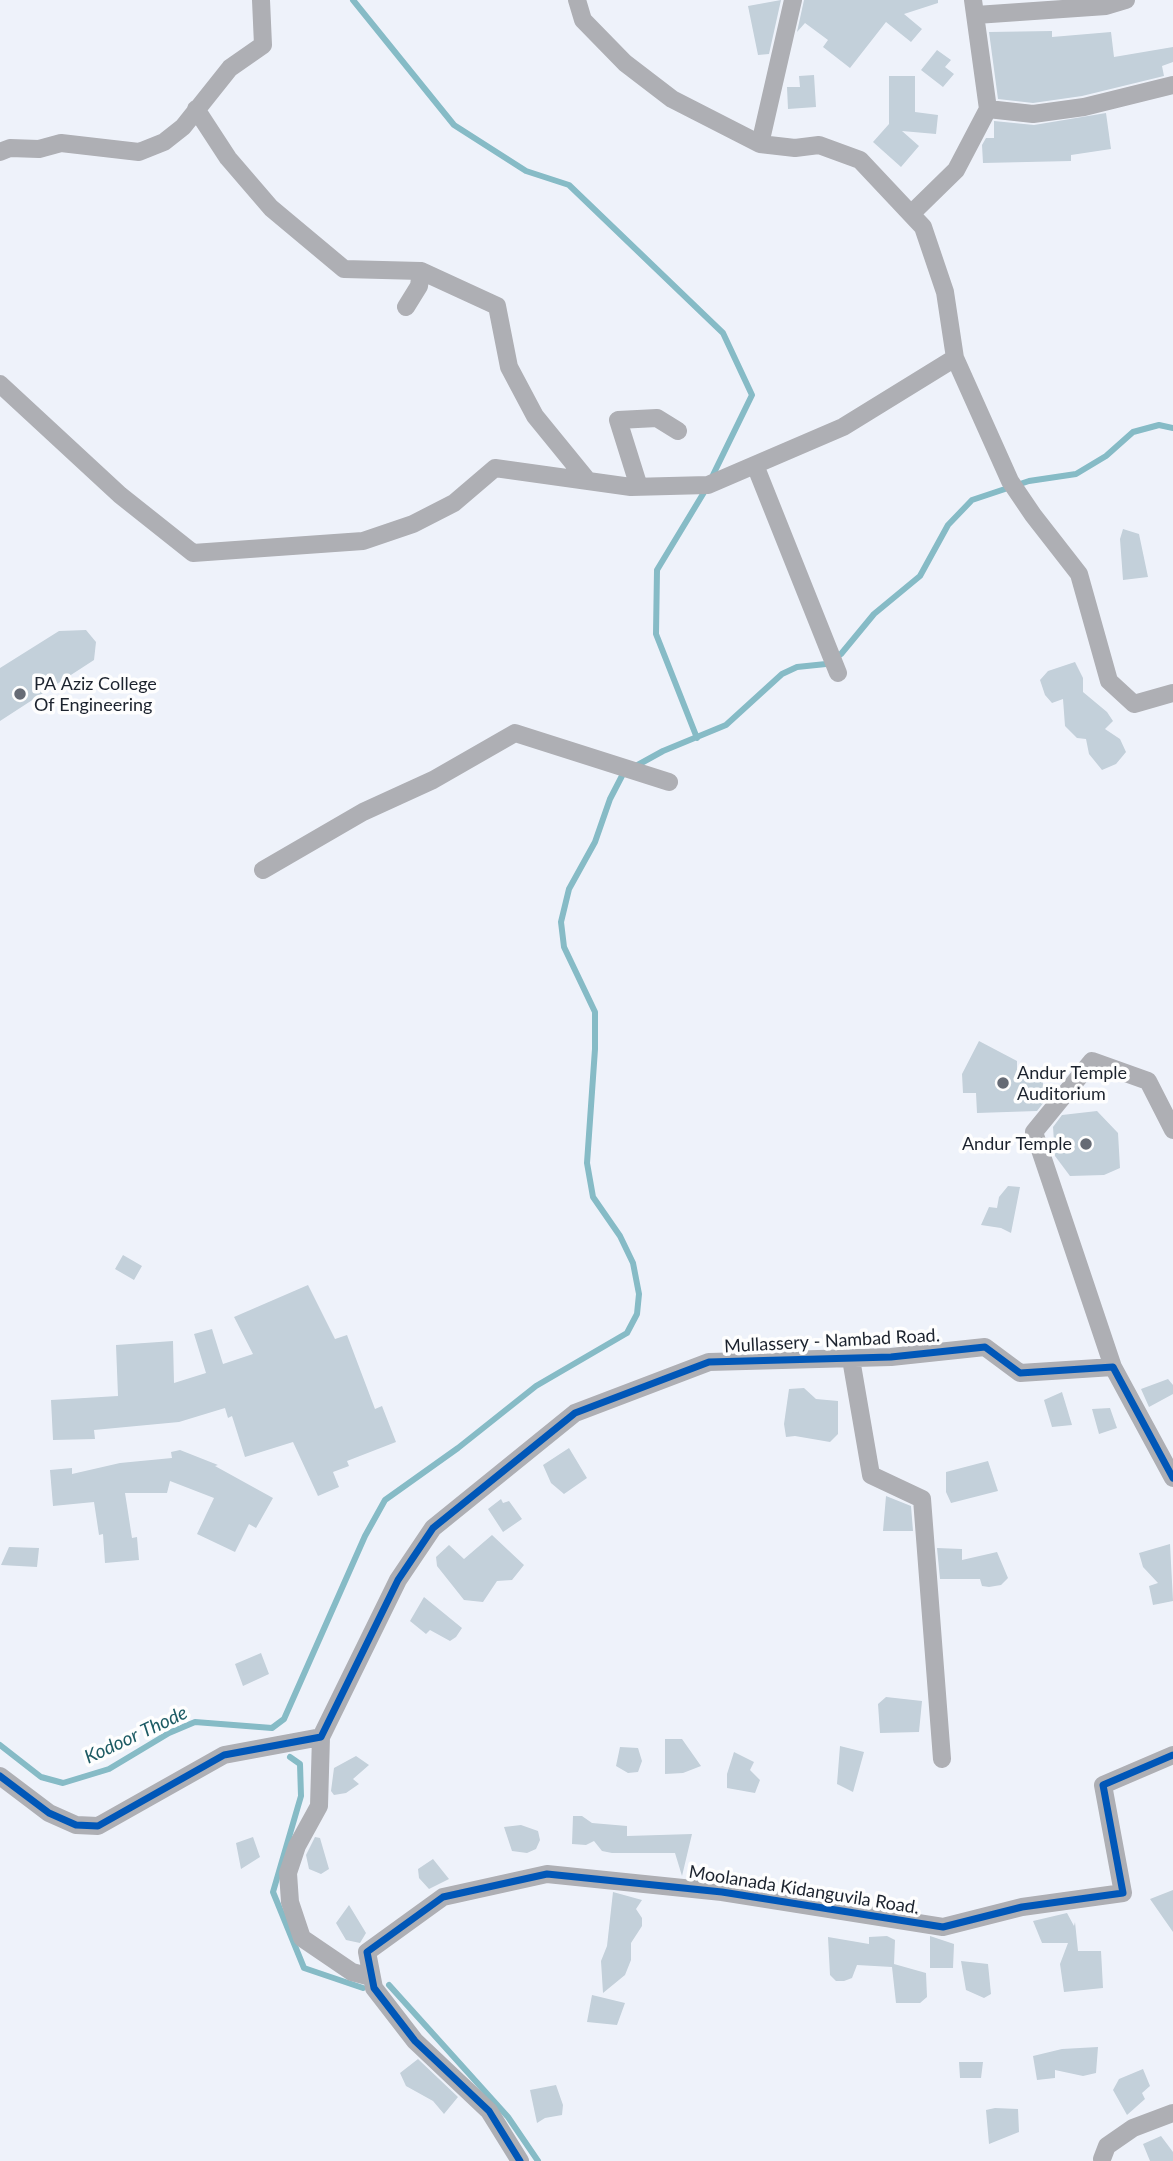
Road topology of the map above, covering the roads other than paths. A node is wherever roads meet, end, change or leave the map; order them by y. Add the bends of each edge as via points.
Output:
1 (261, 0) edge
2 (577, 0) edge
3 (793, 0) edge
4 (1126, 0) edge
5 (975, 8) edge
6 (1173, 85) edge
7 (196, 109) junction
8 (988, 109) junction
9 (760, 144) junction
10 (0, 152) edge
11 (911, 214) junction
12 (421, 271) junction
13 (406, 307) dead end
14 (955, 358) junction
15 (0, 384) edge
16 (678, 431) dead end
17 (755, 465) junction
18 (588, 481) junction
19 (639, 487) junction
20 (838, 673) dead end
21 (1173, 693) edge
22 (669, 782) dead end
23 (263, 870) dead end
24 (1173, 1130) edge
25 (851, 1359) junction
26 (1112, 1367) junction
27 (1173, 1478) edge
28 (321, 1737) junction
29 (1173, 1755) edge
30 (942, 1759) dead end
31 (0, 1776) edge
32 (372, 1977) junction
33 (1173, 2113) edge
34 (1101, 2160) edge
35 (520, 2161) edge

1 - 7 street via 263,45 230,68
2 - 9 street via 583,20 634,70 672,99
3 - 9 street
4 - 5 street via 1106,6
5 - 8 street
6 - 8 street via 1033,114
7 - 10 street via 183,128 139,152 61,143
7 - 12 street via 228,158 271,208 344,269
8 - 11 street via 956,170
9 - 11 street via 819,145 860,160
11 - 14 street via 923,227 945,292
12 - 13 street via 419,286
12 - 18 street via 497,306 509,367 536,416
14 - 17 street via 843,427
14 - 21 street via 1013,485 1079,574 1109,681 1134,704
15 - 18 street via 120,495 193,553 363,541 454,503 495,468
16 - 19 street via 657,418 618,420
17 - 19 street via 708,485
17 - 20 street
18 - 19 street
22 - 23 street via 515,733
24 - 26 street via 1148,1081 1092,1061 1034,1132
25 - 26 street, Mullassery - Nambad Road. via 985,1347 1020,1373
25 - 28 street, Mullassery - Nambad Road. via 709,1362 575,1413 433,1528 398,1580
25 - 30 street via 871,1475 922,1499
26 - 27 street
28 - 31 street via 224,1755 98,1826 76,1825 49,1813
28 - 32 street via 319,1806 288,1873 290,1902 302,1938 352,1972
29 - 32 street, Moolanada Kidanguvila Road. via 1103,1784 1123,1893 1022,1907 943,1927 722,1892 547,1874 443,1897 367,1952
32 - 35 street via 374,1988 415,2041 489,2111
33 - 34 street via 1133,2128 1108,2146

